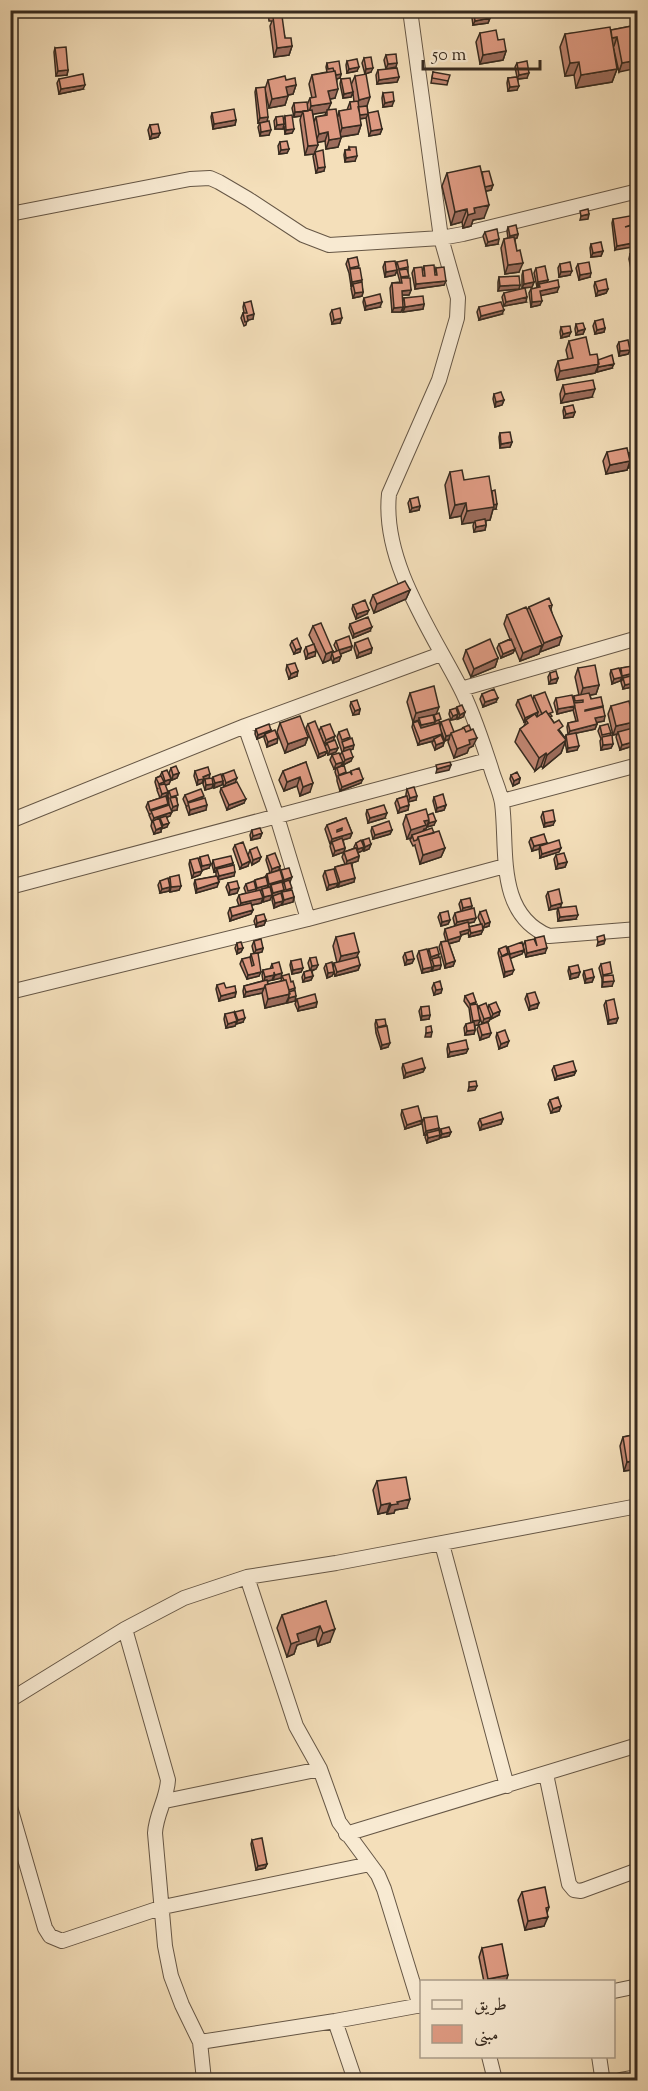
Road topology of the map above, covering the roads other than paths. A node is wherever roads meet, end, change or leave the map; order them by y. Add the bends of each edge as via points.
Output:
1 (410, 10) edge
2 (638, 191) edge
3 (10, 214) edge
4 (441, 238) junction
5 (638, 638) edge
6 (441, 654) junction
7 (461, 689) junction
8 (245, 726) junction
9 (488, 760) junction
10 (638, 765) edge
11 (502, 801) junction
12 (277, 817) junction
13 (10, 821) edge
14 (505, 866) junction
15 (10, 887) edge
16 (308, 919) junction
17 (638, 929) edge
18 (10, 992) edge
19 (638, 1506) edge
20 (442, 1544) junction
21 (248, 1577) junction
22 (125, 1629) junction
23 (10, 1700) edge
24 (638, 1745) edge
25 (320, 1769) junction
26 (546, 1774) junction
27 (507, 1786) junction
28 (165, 1801) junction
29 (10, 1807) edge
30 (346, 1834) junction
31 (370, 1864) junction
32 (638, 1870) edge
33 (163, 1907) junction
34 (638, 1986) edge
35 (615, 1991) edge
36 (420, 2003) edge
37 (420, 2006) edge
38 (335, 2022) junction
39 (200, 2042) junction
40 (490, 2058) edge
41 (598, 2058) edge
42 (638, 2077) edge
43 (204, 2080) edge
44 (355, 2080) edge
45 (495, 2080) edge
46 (605, 2080) edge
47 (621, 2080) edge

1 - 4 street
2 - 4 street
3 - 4 street via 204,178 219,182 303,235 329,245
4 - 6 street via 458,298 457,318 439,380 389,494 387,513 396,557
5 - 7 street
6 - 7 street
6 - 8 street
7 - 9 street
8 - 12 street
8 - 13 street
9 - 11 street
9 - 12 street
10 - 11 street
11 - 14 street
12 - 15 street
12 - 16 street
14 - 16 street
14 - 17 street via 512,896 537,931 549,936
16 - 18 street
19 - 20 street
20 - 21 street
20 - 27 street
21 - 22 street via 184,1598
21 - 25 street via 296,1726
22 - 23 street
22 - 28 street via 168,1780
24 - 26 street
25 - 28 street
25 - 30 street
26 - 27 street
26 - 32 street via 569,1884 574,1890 581,1891
27 - 30 street
28 - 33 street via 157,1815 155,1833
29 - 33 street via 45,1928 54,1939 62,1941
30 - 31 street
31 - 33 street
31 - 36 street via 384,1889
33 - 39 street via 171,1976
34 - 35 street
37 - 38 street
38 - 39 street
38 - 44 street
39 - 43 street
40 - 45 street
41 - 46 street
42 - 47 street

